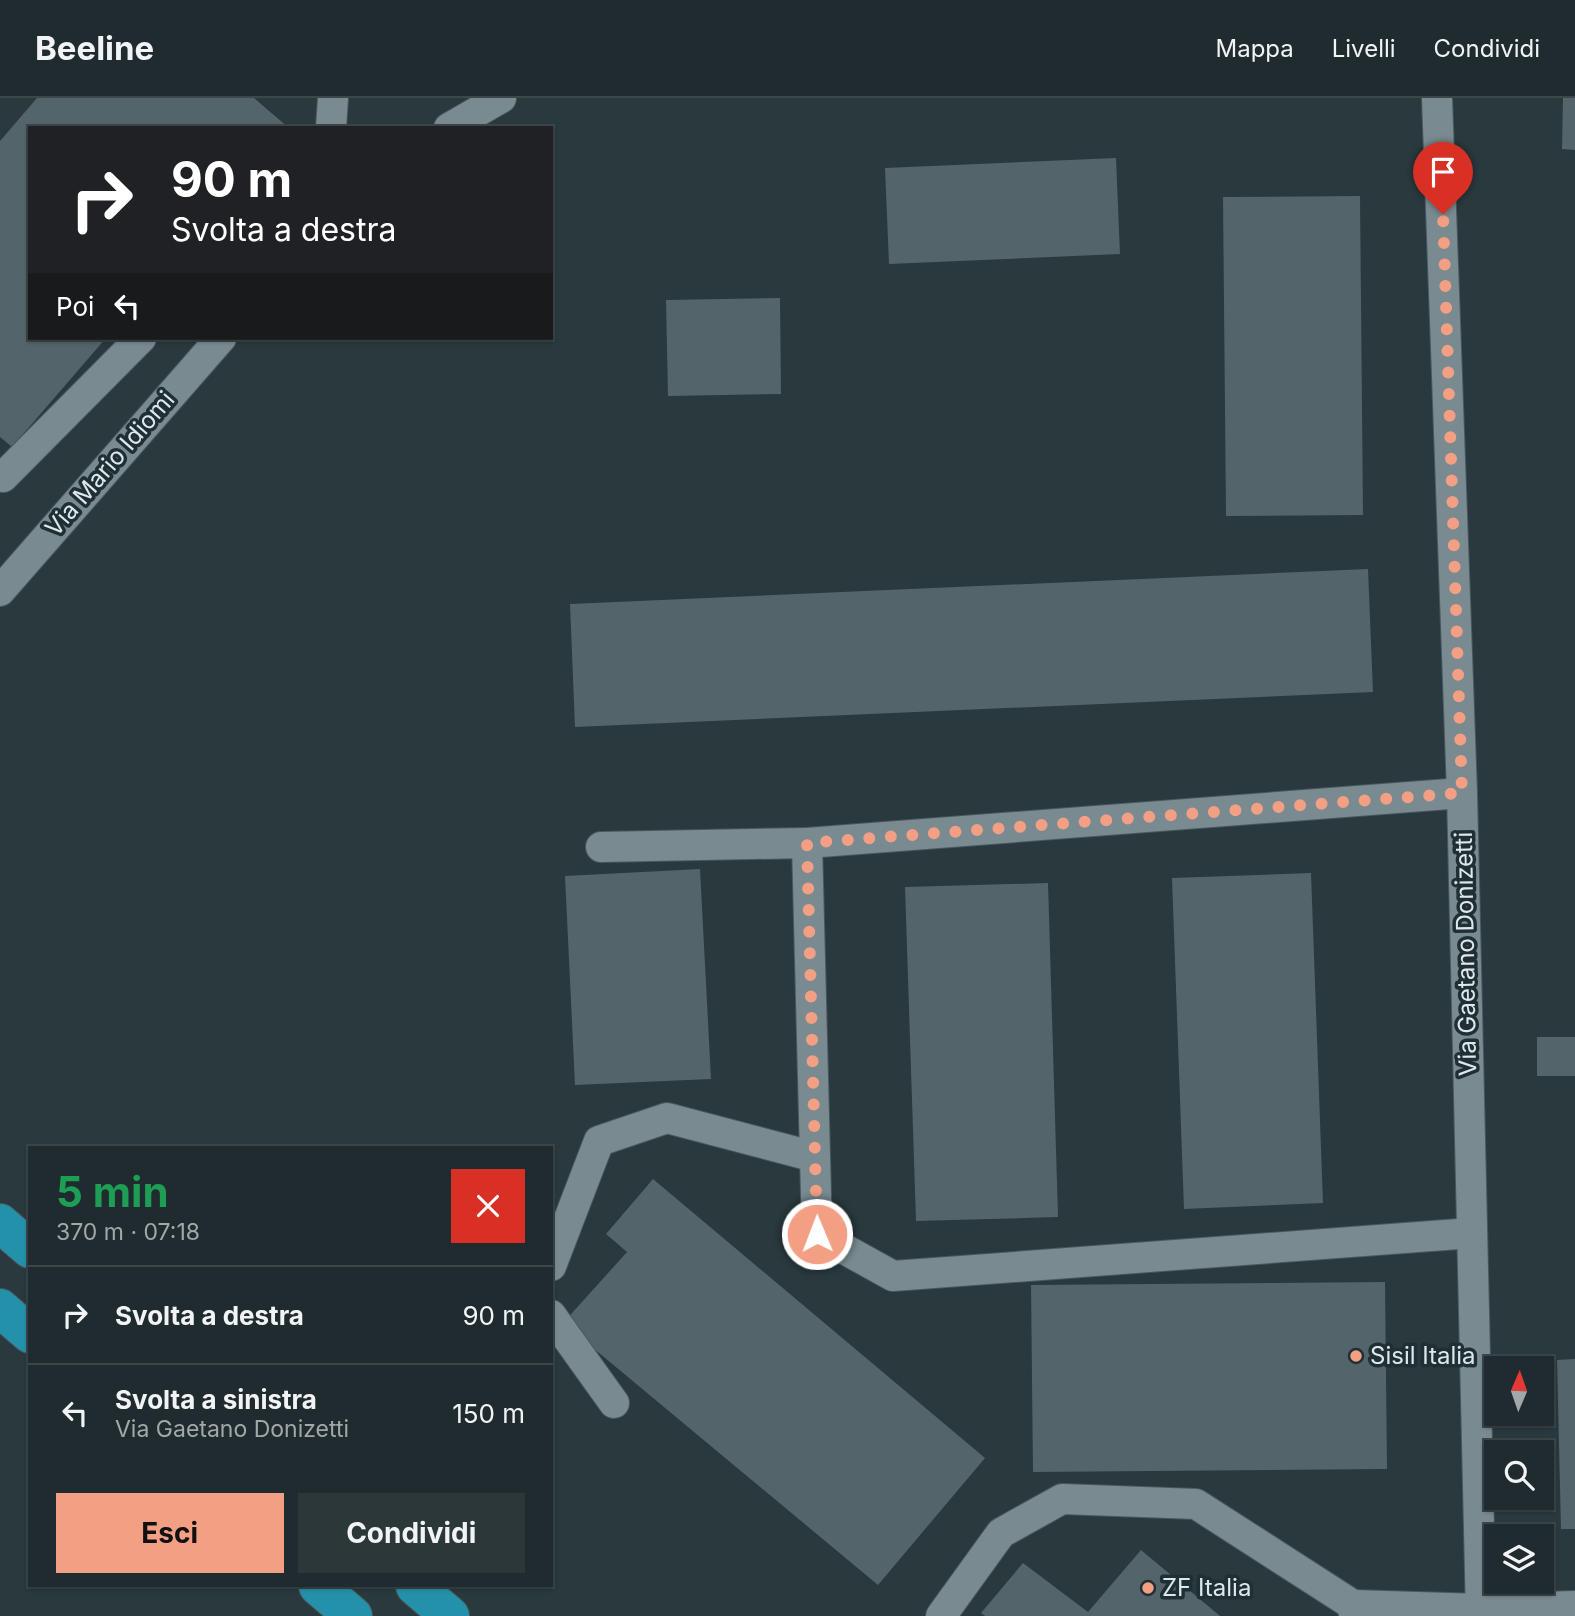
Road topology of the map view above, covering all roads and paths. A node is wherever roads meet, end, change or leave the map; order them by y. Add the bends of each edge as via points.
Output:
1 (333, 98) edge
2 (501, 98) edge
3 (1437, 98) edge
4 (1452, 98) edge
5 (331, 126) edge
6 (452, 126) edge
7 (1440, 131) junction
8 (139, 340) edge
9 (219, 340) edge
10 (0, 475) edge
11 (0, 591) edge
12 (1462, 793) junction
13 (807, 843) junction
14 (601, 847) dead end
15 (815, 1157) junction
16 (0, 1223) edge
17 (1472, 1233) junction
18 (28, 1247) edge
19 (553, 1261) edge
20 (0, 1308) edge
21 (553, 1318) edge
22 (28, 1332) edge
23 (614, 1403) dead end
24 (319, 1587) edge
25 (416, 1587) edge
26 (1575, 1605) edge
27 (1353, 1611) edge
28 (1481, 1612) edge
29 (354, 1616) edge
30 (450, 1616) edge
31 (941, 1616) edge

1 - 5 street
2 - 6 street
3 - 7 street, Via Gaetano Donizetti
4 - 7 street, Via Gaetano Donizetti
7 - 12 street, Via Gaetano Donizetti
8 - 10 street via 3,477
9 - 11 street, Via Mario Idiomi
12 - 13 street
12 - 17 street, Via Gaetano Donizetti
13 - 14 street
13 - 15 street
15 - 17 street via 817,1234 893,1276
15 - 19 street via 667,1118 599,1141
16 - 18 highway
17 - 28 street, Via Gaetano Donizetti
20 - 22 highway
21 - 23 street
24 - 29 highway
25 - 30 highway
26 - 28 street
27 - 28 street
27 - 31 street via 1195,1504 1062,1499 1001,1533

